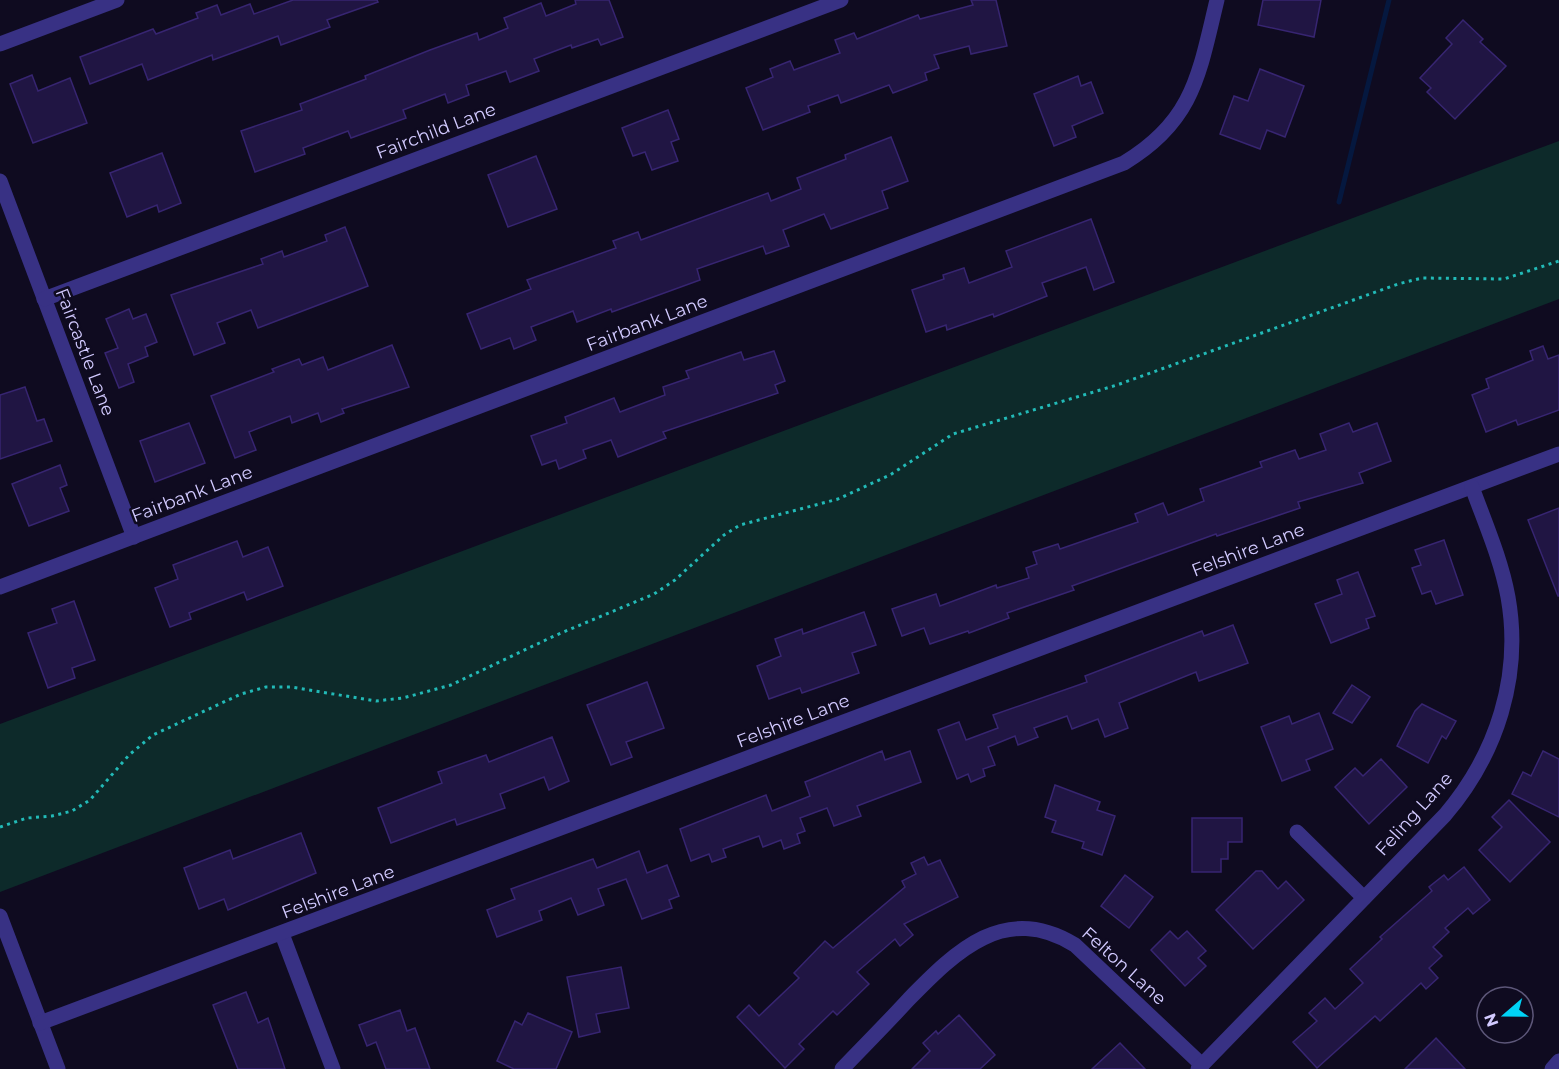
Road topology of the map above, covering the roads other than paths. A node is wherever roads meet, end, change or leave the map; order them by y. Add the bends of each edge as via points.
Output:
1 (117, 0) edge
2 (841, 0) edge
3 (1217, 0) edge
4 (0, 44) edge
5 (0, 181) edge
6 (44, 299) junction
7 (1559, 454) edge
8 (1472, 487) junction
9 (134, 537) junction
10 (0, 587) edge
11 (1297, 832) dead end
12 (1364, 898) junction
13 (0, 916) edge
14 (282, 934) junction
15 (40, 1023) junction
16 (1559, 1061) edge
17 (1200, 1067) edge
18 (58, 1069) edge
19 (333, 1069) edge
20 (842, 1069) edge
21 (1552, 1069) edge

1 - 4 street
2 - 6 street, Fairchild Lane
3 - 9 street, Fairbank Lane via 1200,70 1183,109 1158,139 1124,164
5 - 6 street, Faircastle Lane
6 - 9 street, Faircastle Lane
7 - 8 street, Felshire Lane
8 - 12 street, Feling Lane via 1503,574 1509,606 1512,659 1505,703 1491,743 1462,794
8 - 14 street, Felshire Lane
9 - 10 street, Fairbank Lane
11 - 12 street
12 - 17 street, Feling Lane
13 - 15 street
14 - 15 street, Felshire Lane
14 - 19 street
15 - 18 street
16 - 21 street
17 - 20 street, Felton Lane via 1075,945 1052,934 1028,930 994,934 960,950

